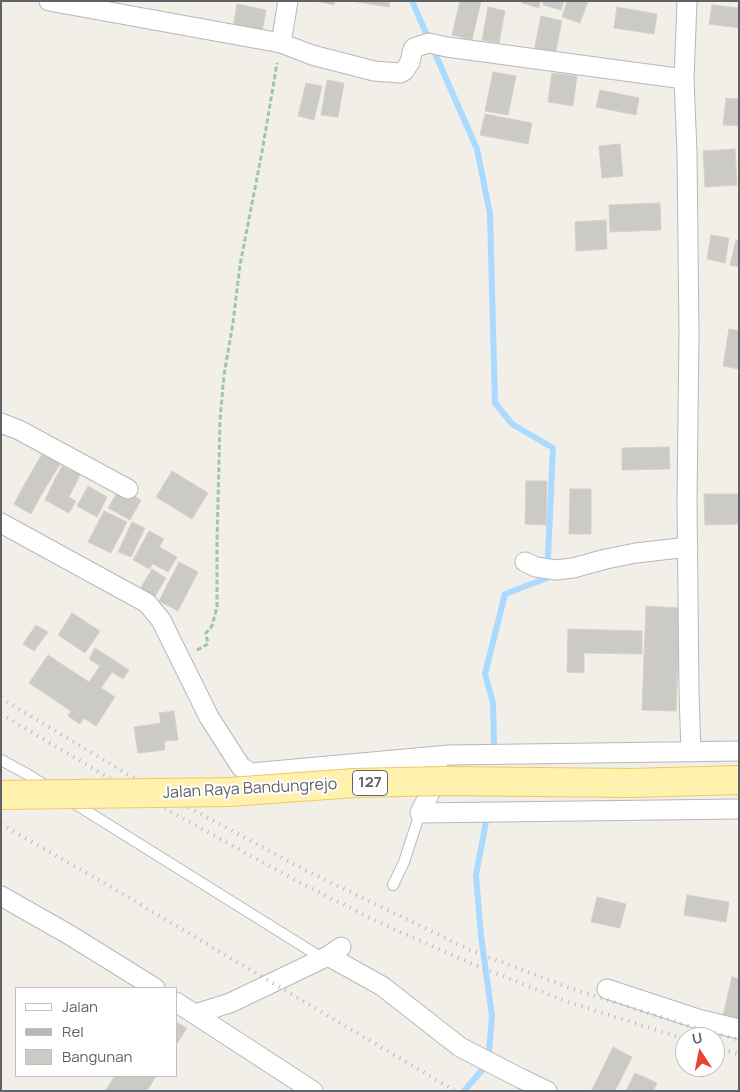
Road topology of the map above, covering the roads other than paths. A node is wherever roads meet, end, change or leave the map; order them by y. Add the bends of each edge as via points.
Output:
1 (49, 1) edge
2 (288, 1) edge
3 (687, 1) edge
4 (281, 43) junction
5 (684, 79) junction
6 (1, 423) edge
7 (128, 489) dead end
8 (1, 523) edge
9 (688, 547) junction
10 (530, 564) dead end
11 (739, 751) edge
12 (691, 752) junction
13 (449, 755) junction
14 (1, 760) edge
15 (739, 780) edge
16 (1, 795) edge
17 (739, 808) edge
18 (420, 813) junction
19 (393, 885) dead end
20 (2, 900) edge
21 (330, 954) junction
22 (153, 987) edge
23 (607, 989) dead end
24 (178, 1003) edge
25 (195, 1014) junction
26 (739, 1029) edge
27 (308, 1090) edge
28 (547, 1091) edge

1 - 4 street
2 - 4 street
3 - 5 street
4 - 5 street via 312,55 374,71 400,73 410,62 413,49 438,45
5 - 9 street via 690,334
6 - 7 street
8 - 13 street via 147,603 161,620 209,717 241,767 252,773
9 - 10 street via 556,570
9 - 12 street
11 - 12 street
12 - 13 street
13 - 18 street
14 - 21 lane
15 - 16 main road, Jalan Raya Bandungrejo / 127, bridge via 363,783 230,792
17 - 18 street
18 - 19 lane
20 - 22 street via 68,934
21 - 25 street via 230,1003
21 - 28 street via 382,986 460,1047
23 - 26 street
24 - 25 street
25 - 27 street

